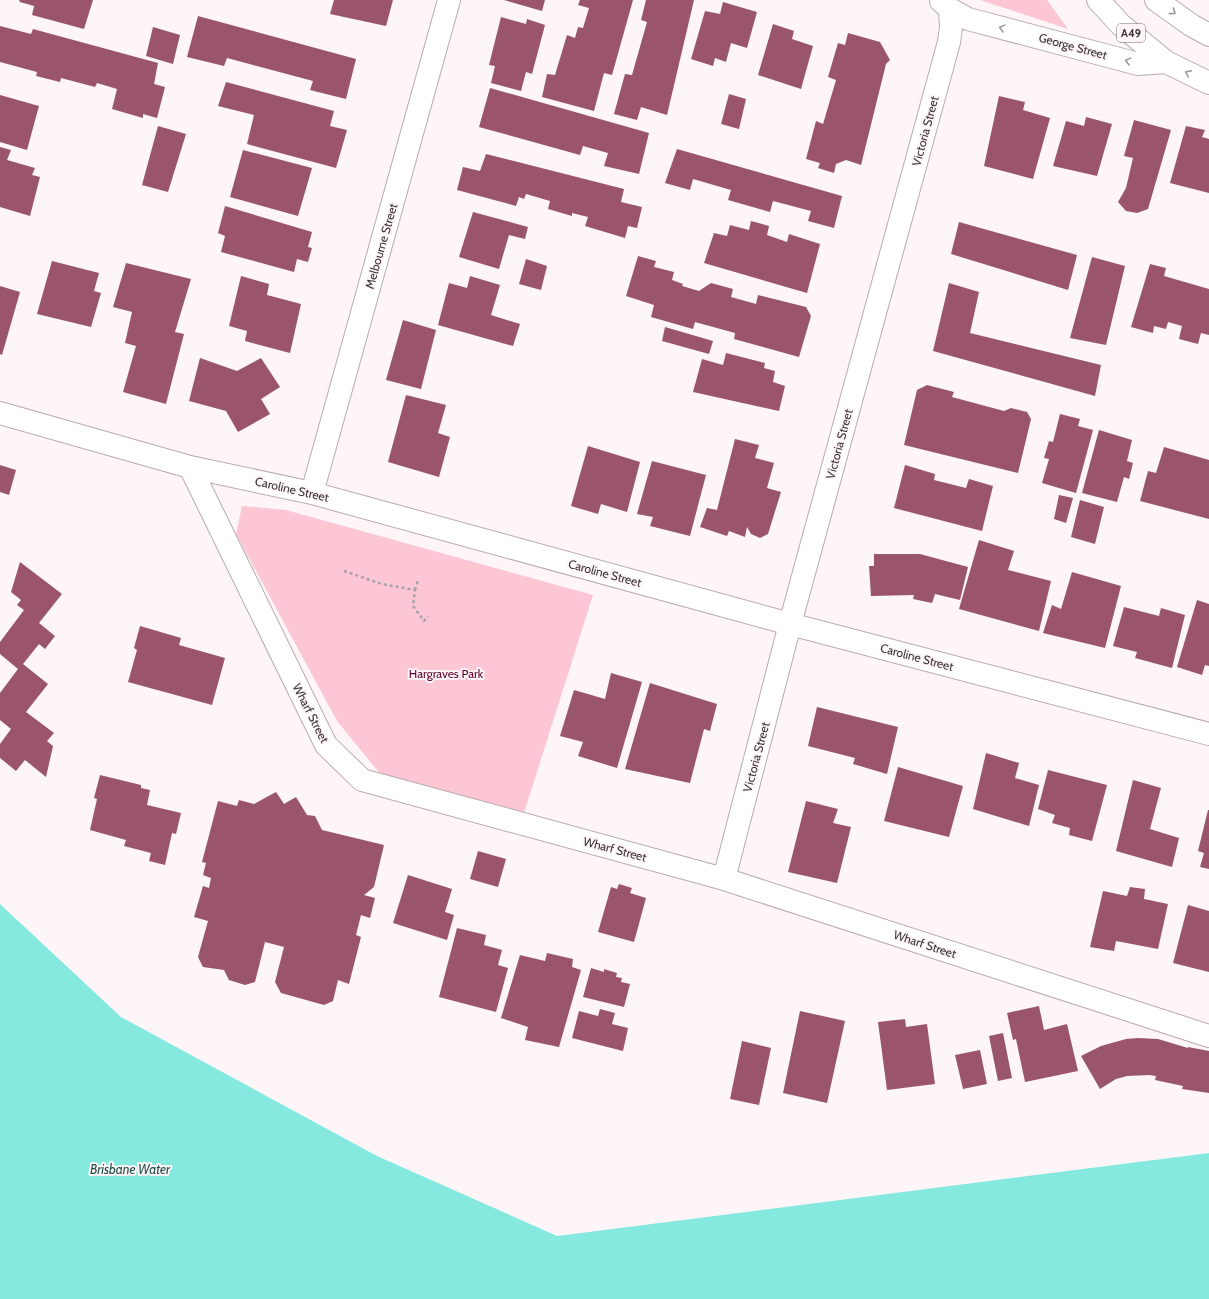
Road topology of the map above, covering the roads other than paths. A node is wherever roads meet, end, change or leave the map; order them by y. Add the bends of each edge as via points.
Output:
1 (449, 0) edge
2 (1098, 0) edge
3 (1156, 0) edge
4 (945, 4) edge
5 (1200, 30) edge
6 (1166, 62) junction
7 (1209, 83) edge
8 (0, 413) edge
9 (190, 467) junction
10 (312, 493) junction
11 (790, 624) junction
12 (1209, 734) edge
13 (724, 879) junction
14 (1209, 1036) edge

1 - 10 main road, Melbourne Street
2 - 6 main road, A49 via 1121,25
3 -> 5 main road
6 -> 4 main road, George Street via 1138,64 968,19
4 - 11 main road, Victoria Street via 951,27 949,42
7 -> 6 main road, A49
8 - 9 main road, Caroline Street
9 - 10 main road, Caroline Street
9 - 13 main road, Wharf Street via 326,745 362,780
10 - 11 main road, Caroline Street
11 - 12 main road, Caroline Street
11 - 13 main road, Victoria Street
13 - 14 main road, Wharf Street

